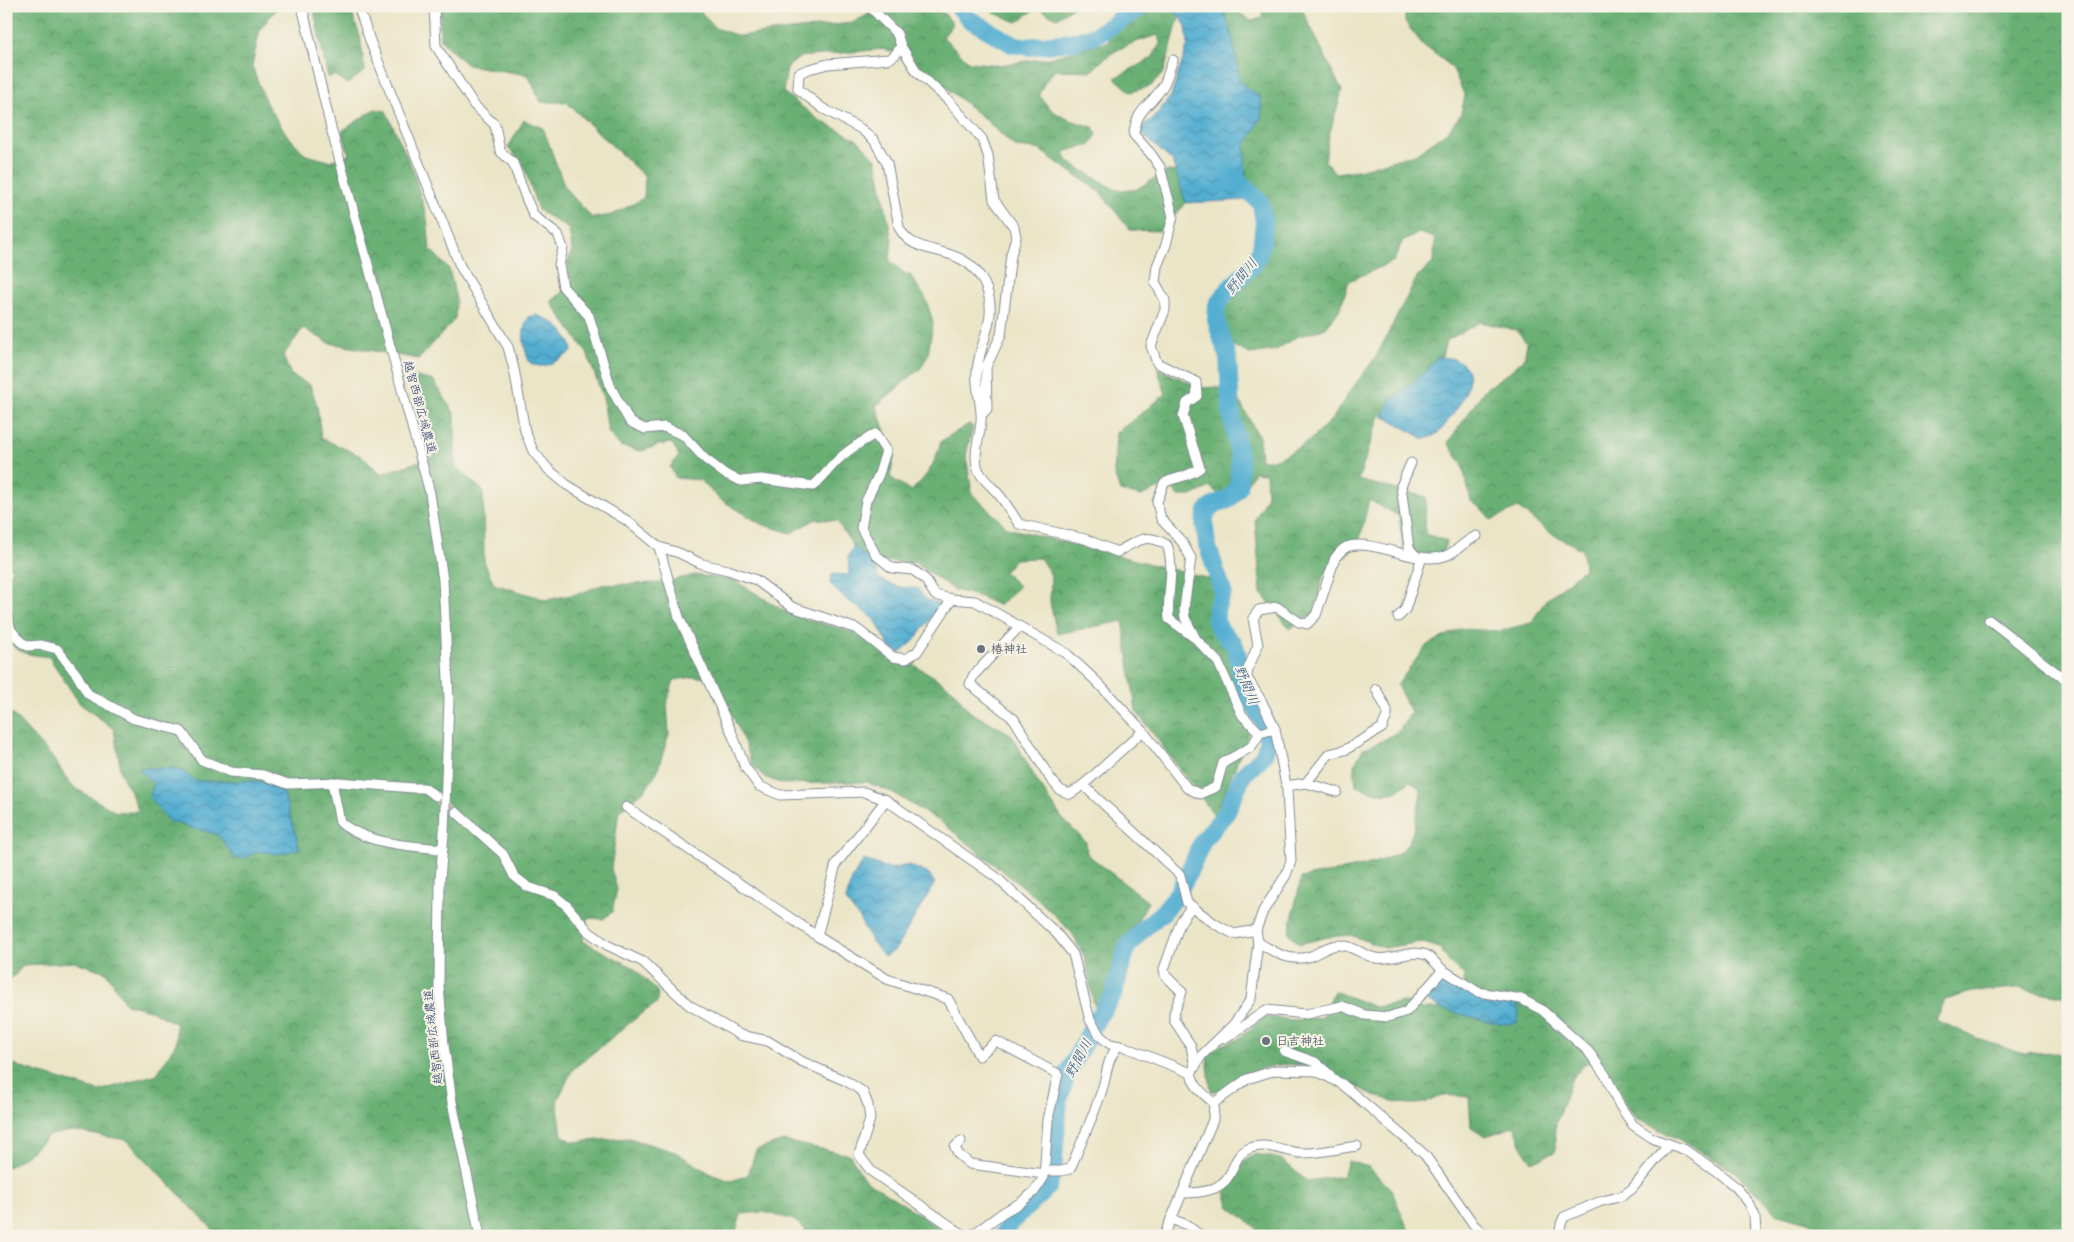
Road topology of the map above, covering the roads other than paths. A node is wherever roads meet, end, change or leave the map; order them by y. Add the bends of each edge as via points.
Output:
1 (302, 6) edge
2 (358, 6) edge
3 (434, 6) edge
4 (870, 6) edge
5 (901, 46) junction
6 (1173, 60) dead end
7 (982, 414) junction
8 (1411, 463) dead end
9 (1477, 536) dead end
10 (659, 547) junction
11 (1419, 557) junction
12 (952, 599) junction
13 (6, 612) edge
14 (1398, 617) dead end
15 (1989, 620) dead end
16 (1019, 628) junction
17 (1196, 639) junction
18 (2068, 680) edge
19 (1376, 689) dead end
20 (1275, 729) junction
21 (1143, 731) junction
22 (1260, 733) junction
23 (332, 782) junction
24 (1306, 783) junction
25 (1083, 785) junction
26 (1286, 786) junction
27 (1337, 792) dead end
28 (436, 796) tunnel mouth
29 (886, 800) junction
30 (626, 807) dead end
31 (456, 812) tunnel mouth
32 (442, 849) junction
33 (1192, 906) junction
34 (1256, 930) junction
35 (817, 936) junction
36 (1258, 942) junction
37 (1443, 970) junction
38 (1217, 1041) junction
39 (1118, 1046) junction
40 (1284, 1051) dead end
41 (1193, 1070) junction
42 (1336, 1081) junction
43 (1214, 1103) junction
44 (961, 1141) dead end
45 (1669, 1144) junction
46 (1357, 1146) dead end
47 (1044, 1172) junction
48 (1182, 1193) junction
49 (1171, 1219) junction
50 (480, 1236) edge
51 (965, 1236) edge
52 (971, 1236) edge
53 (1164, 1236) edge
54 (1201, 1236) edge
55 (1486, 1236) edge
56 (1559, 1236) edge
57 (1756, 1236) edge

1 - 32 street, 越智西部広域農道 via 334,138 430,493 443,580 448,682
2 - 10 street via 460,266 508,347 532,451 567,485 626,520
3 - 12 street via 436,46 474,106 495,125 500,152 513,163 534,216 558,234 562,248 559,265 563,287 589,316 611,388 630,422 645,429 664,427 683,435 704,458 725,474 741,481 761,479 813,486 840,458 875,434 886,451 866,501 861,528 876,555 892,568 913,570 935,595
4 - 5 street via 897,34
5 - 7 street via 917,72 949,101 982,139 988,155 994,200 1014,227 1016,237 1001,335 986,367 987,409
5 - 7 street via 889,59 854,60 799,73 798,89 874,140 886,163 904,237 912,244 946,252 969,262 984,283 990,306 989,327 977,365
6 - 17 street via 1162,89 1134,122 1134,135 1160,167 1173,216 1155,282 1165,300 1165,310 1151,346 1157,363 1196,382 1197,396 1187,403 1183,416 1200,468 1164,484 1156,502 1162,520 1182,542 1191,558 1184,610
7 - 17 street via 975,447 977,468 1019,524 1085,539 1117,552 1139,540 1154,537 1167,545 1172,558 1169,619
8 - 11 street via 1401,486 1409,548
9 - 11 street via 1446,556
10 - 12 street via 756,580 792,607 857,629 893,657 906,659 917,652
10 - 29 street via 679,617 745,767 760,786 780,795 864,792
11 - 14 street via 1405,610
11 - 20 street via 1366,546 1350,546 1341,550 1336,558 1316,616 1307,624 1277,607 1258,610 1253,618 1258,645 1247,678
12 - 16 street via 976,601
13 - 23 street via 11,630 21,642 28,646 57,649 88,694 134,719 181,731 202,760 230,772 263,774 288,784
15 - 18 street
16 - 21 street via 1066,653
16 - 25 street via 973,676 970,684 1014,719 1060,790 1070,794
17 - 22 street via 1218,662 1242,716
19 - 24 street via 1387,710 1382,728 1345,750 1329,754
20 - 22 street
20 - 26 street
21 - 22 street via 1187,788 1200,794 1216,787 1223,763 1250,747
21 - 25 street
23 - 28 street via 424,788
23 - 32 street via 340,822 351,831 402,845
24 - 26 street
24 - 27 street
25 - 33 street via 1180,875 1188,903
26 - 34 street via 1291,861
29 - 35 street via 836,864
29 - 39 street via 996,877 1058,934 1073,954 1090,1020 1100,1036
30 - 35 street
31 - 51 street via 503,854 514,876 528,887 555,896 568,906 589,932 643,962 689,1004 740,1035 768,1041 862,1092 870,1119 859,1155 871,1171
32 - 50 street, 越智西部広域農道 via 440,986 444,1045 452,1102
33 - 34 street via 1234,934
33 - 41 street via 1180,921 1164,969 1182,992 1174,1020 1191,1046
34 - 36 street
35 - 47 street via 887,979 948,999 979,1056 996,1041 1058,1074 1048,1120
36 - 37 street via 1292,959 1342,945 1375,958 1426,955
36 - 38 street via 1251,999 1234,1024
37 - 38 street via 1407,1010 1388,1017 1365,1015 1342,1006 1306,1014 1266,1010
37 - 45 street via 1478,992 1521,999 1542,1010 1588,1051 1633,1125 1654,1139
38 - 41 street via 1202,1055
39 - 41 street
39 - 47 street via 1109,1057 1100,1096 1070,1169
40 - 42 street via 1315,1062
41 - 43 street via 1194,1084
42 - 43 street via 1316,1071 1276,1070 1248,1079
42 - 55 street via 1425,1155 1474,1225
43 - 48 street via 1213,1120
44 - 47 street via 955,1147 970,1164
45 - 56 street via 1632,1190 1564,1218
45 - 57 street via 1686,1150 1736,1187 1755,1216
46 - 48 street via 1300,1153 1264,1146 1251,1148 1236,1158 1221,1185 1204,1192
47 - 52 street via 1034,1192
48 - 49 street
49 - 53 street
49 - 54 street via 1187,1225

